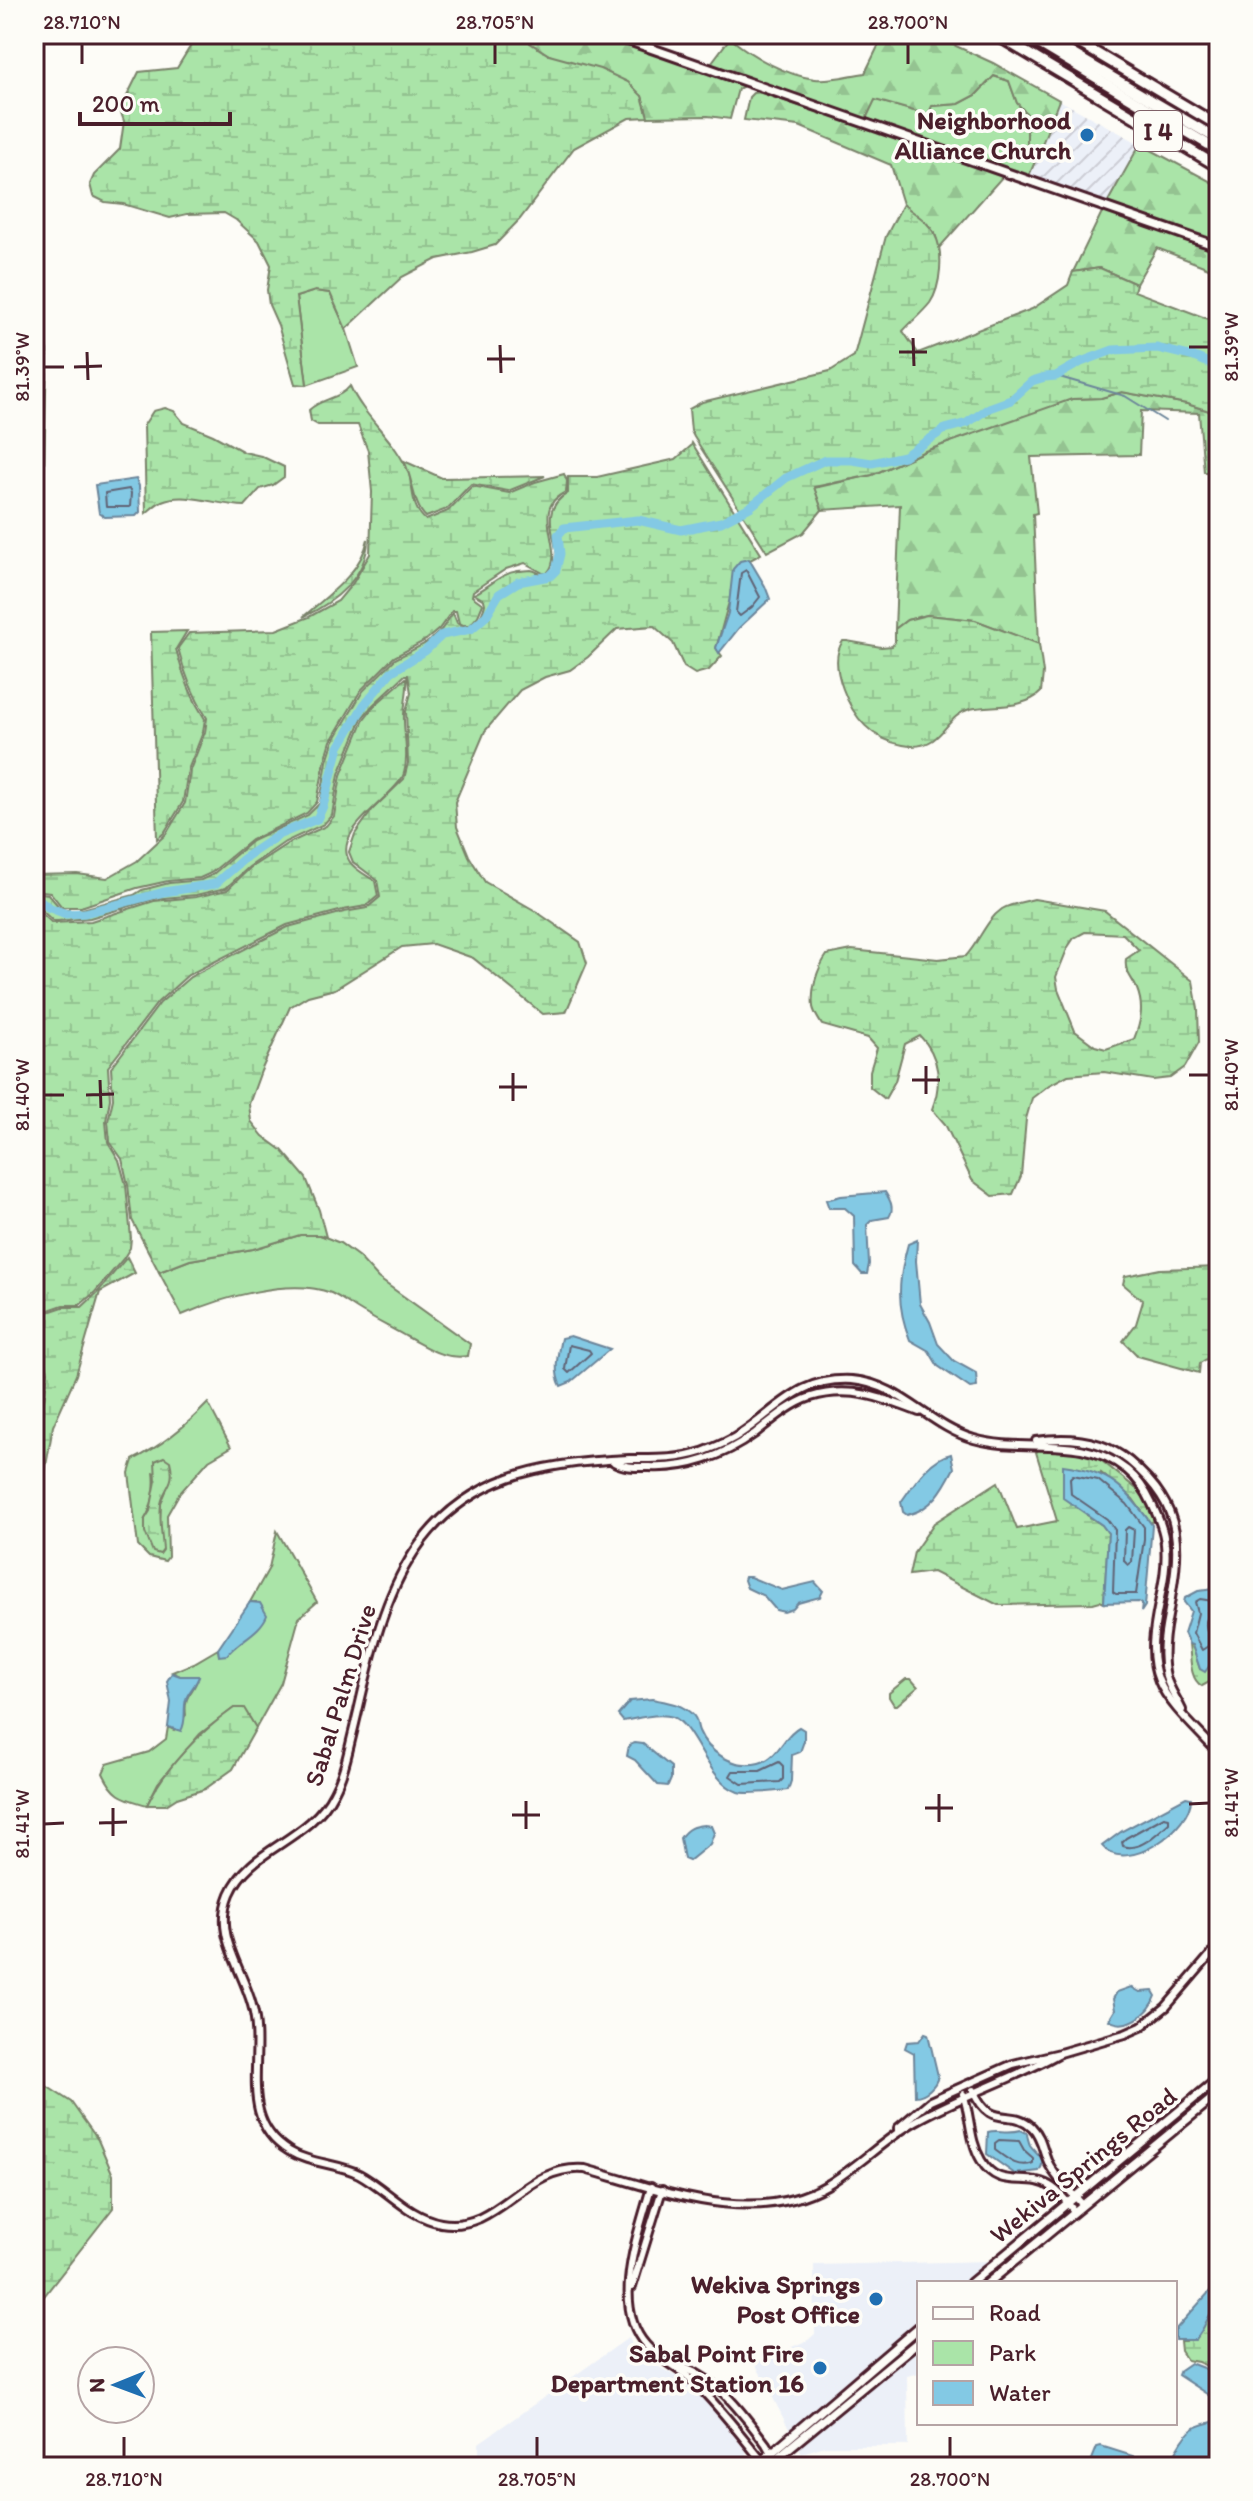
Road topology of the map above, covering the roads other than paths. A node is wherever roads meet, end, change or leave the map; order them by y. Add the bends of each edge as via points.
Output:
1 (610, 34) edge
2 (995, 34) edge
3 (1023, 34) edge
4 (1038, 34) edge
5 (1064, 34) edge
6 (1219, 126) edge
7 (1219, 140) edge
8 (1219, 151) edge
9 (1219, 167) edge
10 (1219, 247) edge
11 (926, 1415) junction
12 (1020, 1444) junction
13 (614, 1461) junction
14 (1183, 1713) junction
15 (1219, 1754) edge
16 (1219, 1947) edge
17 (1060, 2053) junction
18 (1219, 2078) edge
19 (971, 2083) junction
20 (960, 2087) junction
21 (975, 2093) junction
22 (1219, 2093) edge
23 (965, 2098) junction
24 (889, 2137) junction
25 (651, 2187) junction
26 (662, 2190) junction
27 (1074, 2196) junction
28 (1067, 2202) junction
29 (1082, 2204) junction
30 (1074, 2211) junction
31 (973, 2281) edge
32 (990, 2281) edge
33 (629, 2294) junction
34 (917, 2329) edge
35 (917, 2343) edge
36 (886, 2356) junction
37 (666, 2361) junction
38 (893, 2363) junction
39 (836, 2398) junction
40 (713, 2403) junction
41 (736, 2406) junction
42 (842, 2406) junction
43 (766, 2444) junction
44 (781, 2445) junction
45 (771, 2453) junction
46 (766, 2464) edge
47 (755, 2467) edge

1 - 10 main road
2 - 9 highway, I 4
3 - 8 highway
4 - 7 highway
5 - 6 highway, I 4
11 - 12 street, Sabal Palm Drive via 969,1438
11 - 13 street, Sabal Palm Drive via 880,1397 846,1391 800,1401 740,1444 701,1461 667,1468 621,1466
11 - 13 street, Sabal Palm Drive via 881,1386 831,1381 789,1395 737,1437 698,1453
12 - 14 street, Sabal Palm Drive via 1065,1445 1105,1457 1131,1473 1147,1493 1166,1548 1155,1664 1159,1681
12 - 14 street, Sabal Palm Drive via 1066,1437 1107,1447 1161,1493 1177,1546 1164,1662 1166,1679
13 - 25 street, Sabal Palm Drive via 558,1464 507,1478 468,1499 425,1536 388,1603 335,1791 308,1827 248,1867 227,1899 223,1926 258,2030 258,2114 267,2132 289,2151 354,2172 413,2212 442,2223 467,2222 490,2213 556,2170 585,2169
14 - 15 street, Sabal Palm Drive
16 - 17 street via 1141,2027
17 - 19 street, Sabal Palm Drive via 1013,2064
17 - 21 street, Sabal Palm Drive
18 - 27 main road, Wekiva Springs Road
19 - 20 street, Sabal Palm Drive
19 - 21 street
20 - 23 street
20 - 24 street, Sabal Palm Drive via 930,2101
21 - 23 street, Sabal Palm Drive
21 - 27 street via 989,2114 1031,2126 1048,2163
22 - 29 main road, Wekiva Springs Road
23 - 24 street, Sabal Palm Drive
23 - 28 street via 974,2147 994,2176 1045,2184
24 - 26 street, Sabal Palm Drive via 830,2183 792,2201 728,2204
25 - 26 street, Sabal Palm Drive
25 - 33 street via 630,2269
26 - 33 street
27 - 28 main road, Wekiva Springs Road
27 - 29 street
28 - 30 street
28 - 31 main road, Wekiva Springs Road
29 - 30 main road, Wekiva Springs Road
30 - 32 main road, Wekiva Springs Road
33 - 37 street via 639,2336
34 - 36 main road
35 - 38 main road
36 - 38 main road
36 - 39 main road
37 - 40 street
37 - 41 street via 701,2374
38 - 42 main road
39 - 42 main road
39 - 44 main road
40 - 41 street
40 - 46 street
41 - 43 street
42 - 46 main road
43 - 44 main road
43 - 45 street
44 - 45 main road
45 - 46 main road
46 - 47 main road

